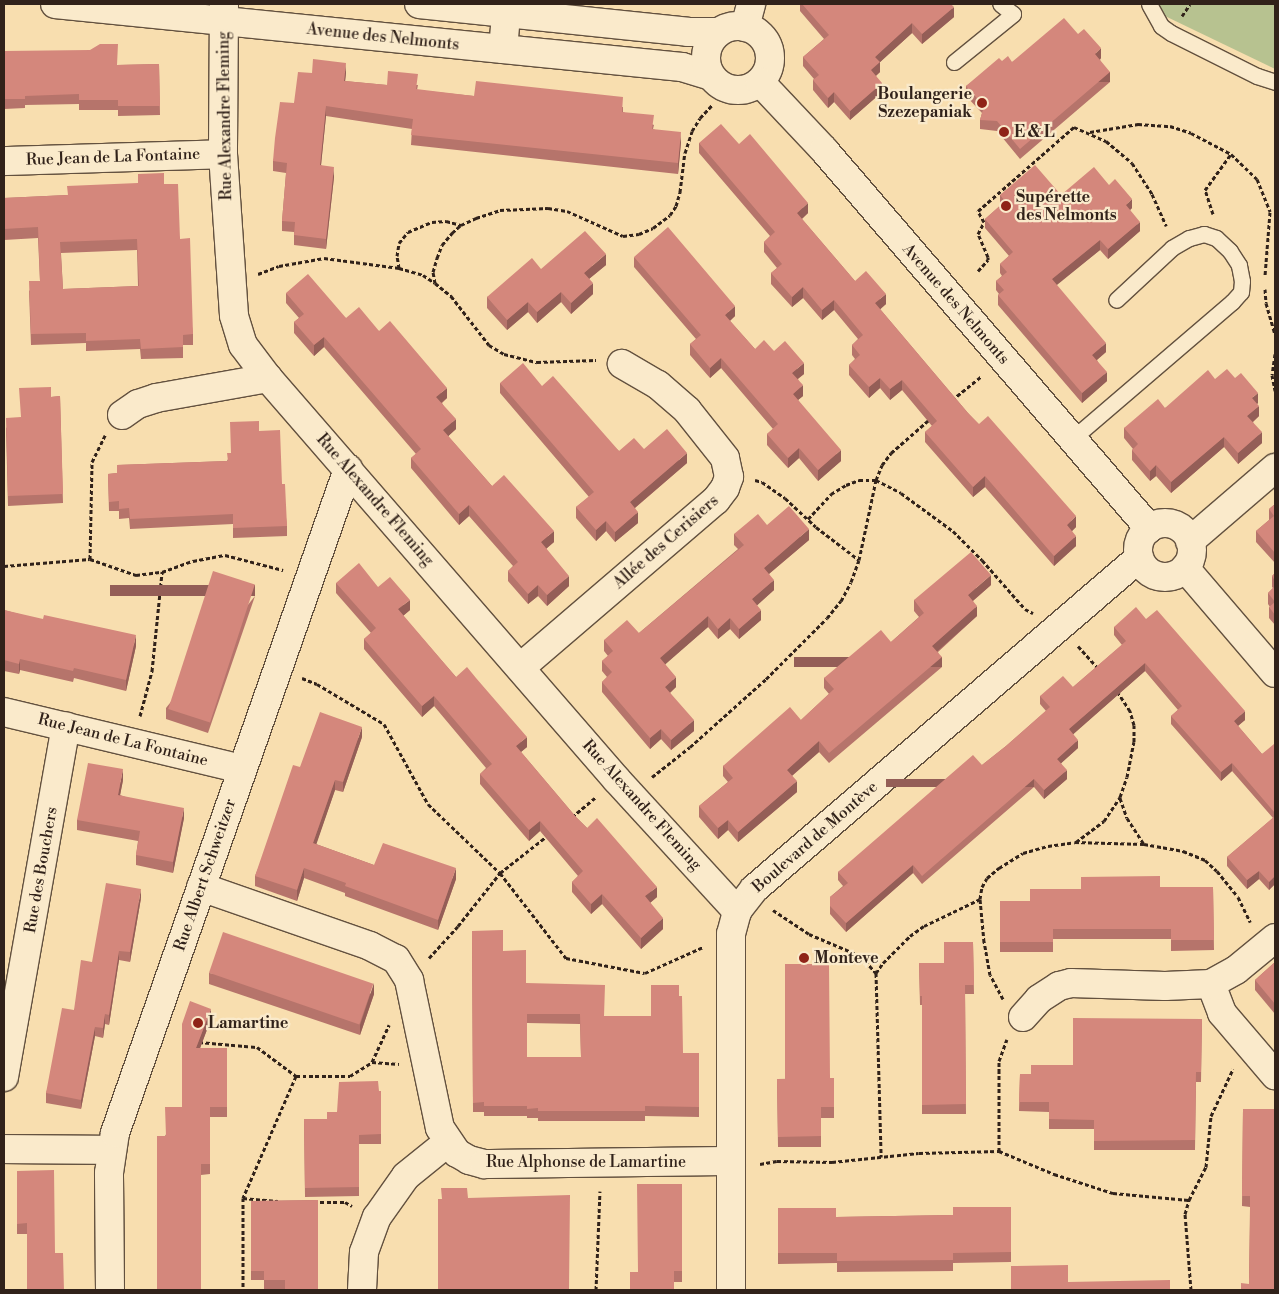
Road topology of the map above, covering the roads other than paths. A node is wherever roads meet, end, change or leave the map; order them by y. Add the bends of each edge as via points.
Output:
1 (70, 4) edge
2 (419, 4) edge
3 (1000, 4) edge
4 (1149, 4) edge
5 (506, 8) edge
6 (224, 12) edge
7 (748, 15) edge
8 (718, 32) junction
9 (503, 49) junction
10 (954, 62) dead end
11 (760, 82) junction
12 (1275, 82) edge
13 (721, 83) junction
14 (223, 154) junction
15 (4, 161) edge
16 (1116, 300) dead end
17 (622, 364) road end
18 (268, 378) junction
19 (122, 415) road end
20 (1072, 439) junction
21 (1275, 468) edge
22 (348, 469) junction
23 (1150, 528) junction
24 (1190, 541) junction
25 (1139, 558) junction
26 (1185, 568) junction
27 (521, 667) junction
28 (1275, 673) edge
29 (4, 712) edge
30 (66, 726) junction
31 (242, 769) junction
32 (201, 888) junction
33 (734, 923) junction
34 (1269, 943) edge
35 (1211, 984) junction
36 (10, 1014) edge
37 (1023, 1017) road end
38 (1275, 1076) edge
39 (4, 1077) edge
40 (448, 1142) junction
41 (4, 1148) edge
42 (111, 1150) junction
43 (731, 1172) junction
44 (110, 1290) edge
45 (362, 1290) edge
46 (731, 1290) edge

1 - 6 street, Avenue des Nelmonts
2 - 5 street
3 - 10 lane via 1013,14
4 - 12 lane via 1161,26 1171,33
5 - 8 street via 688,32
5 - 9 street
6 - 9 street, Avenue des Nelmonts
6 - 14 street, Rue Alexandre Fleming
7 - 8 street
7 - 11 street via 770,55 766,74
8 - 13 street via 706,57
9 - 13 street, Avenue des Nelmonts via 682,67
11 - 13 street, Avenue des Nelmonts via 751,88
11 - 20 street, Avenue des Nelmonts via 824,150
14 - 15 street, Rue Jean de La Fontaine
14 - 18 street, Rue Alexandre Fleming via 237,331 252,359
16 - 20 lane via 1172,248 1189,238 1204,234 1216,238 1239,265 1241,292
17 - 27 street, Allée des Cerisiers via 674,396 725,458 729,477 716,500
18 - 19 street via 156,398 138,404
18 - 22 street, Rue Alexandre Fleming
20 - 23 street, Avenue des Nelmonts
21 - 24 street
22 - 27 street, Rue Alexandre Fleming
22 - 31 street, Rue Albert Schweitzer
23 - 24 street via 1173,524 1181,528
23 - 25 street via 1139,541
24 - 26 street via 1192,555
25 - 26 street via 1148,572 1163,577 1179,574
25 - 33 street, Boulevard de Montève via 754,889
26 - 28 street
27 - 33 street, Rue Alexandre Fleming
29 - 30 street, Rue Jean de La Fontaine
30 - 31 street, Rue Jean de La Fontaine
30 - 36 street, Rue des Bouchers
31 - 32 street, Rue Albert Schweitzer
32 - 40 street, Rue Alphonse de Lamartine via 386,952 396,959 409,980 440,1128
32 - 42 street, Rue Albert Schweitzer
33 - 43 street
34 - 35 street via 1226,977
35 - 37 street via 1071,983 1059,986 1039,999
35 - 38 street via 1222,1013
36 - 39 street, Rue des Bouchers
40 - 43 street, Rue Alphonse de Lamartine via 457,1153 484,1164 600,1163
40 - 45 street via 406,1176 377,1217 364,1252
41 - 42 street
42 - 44 street, Rue Albert Schweitzer
43 - 46 street

